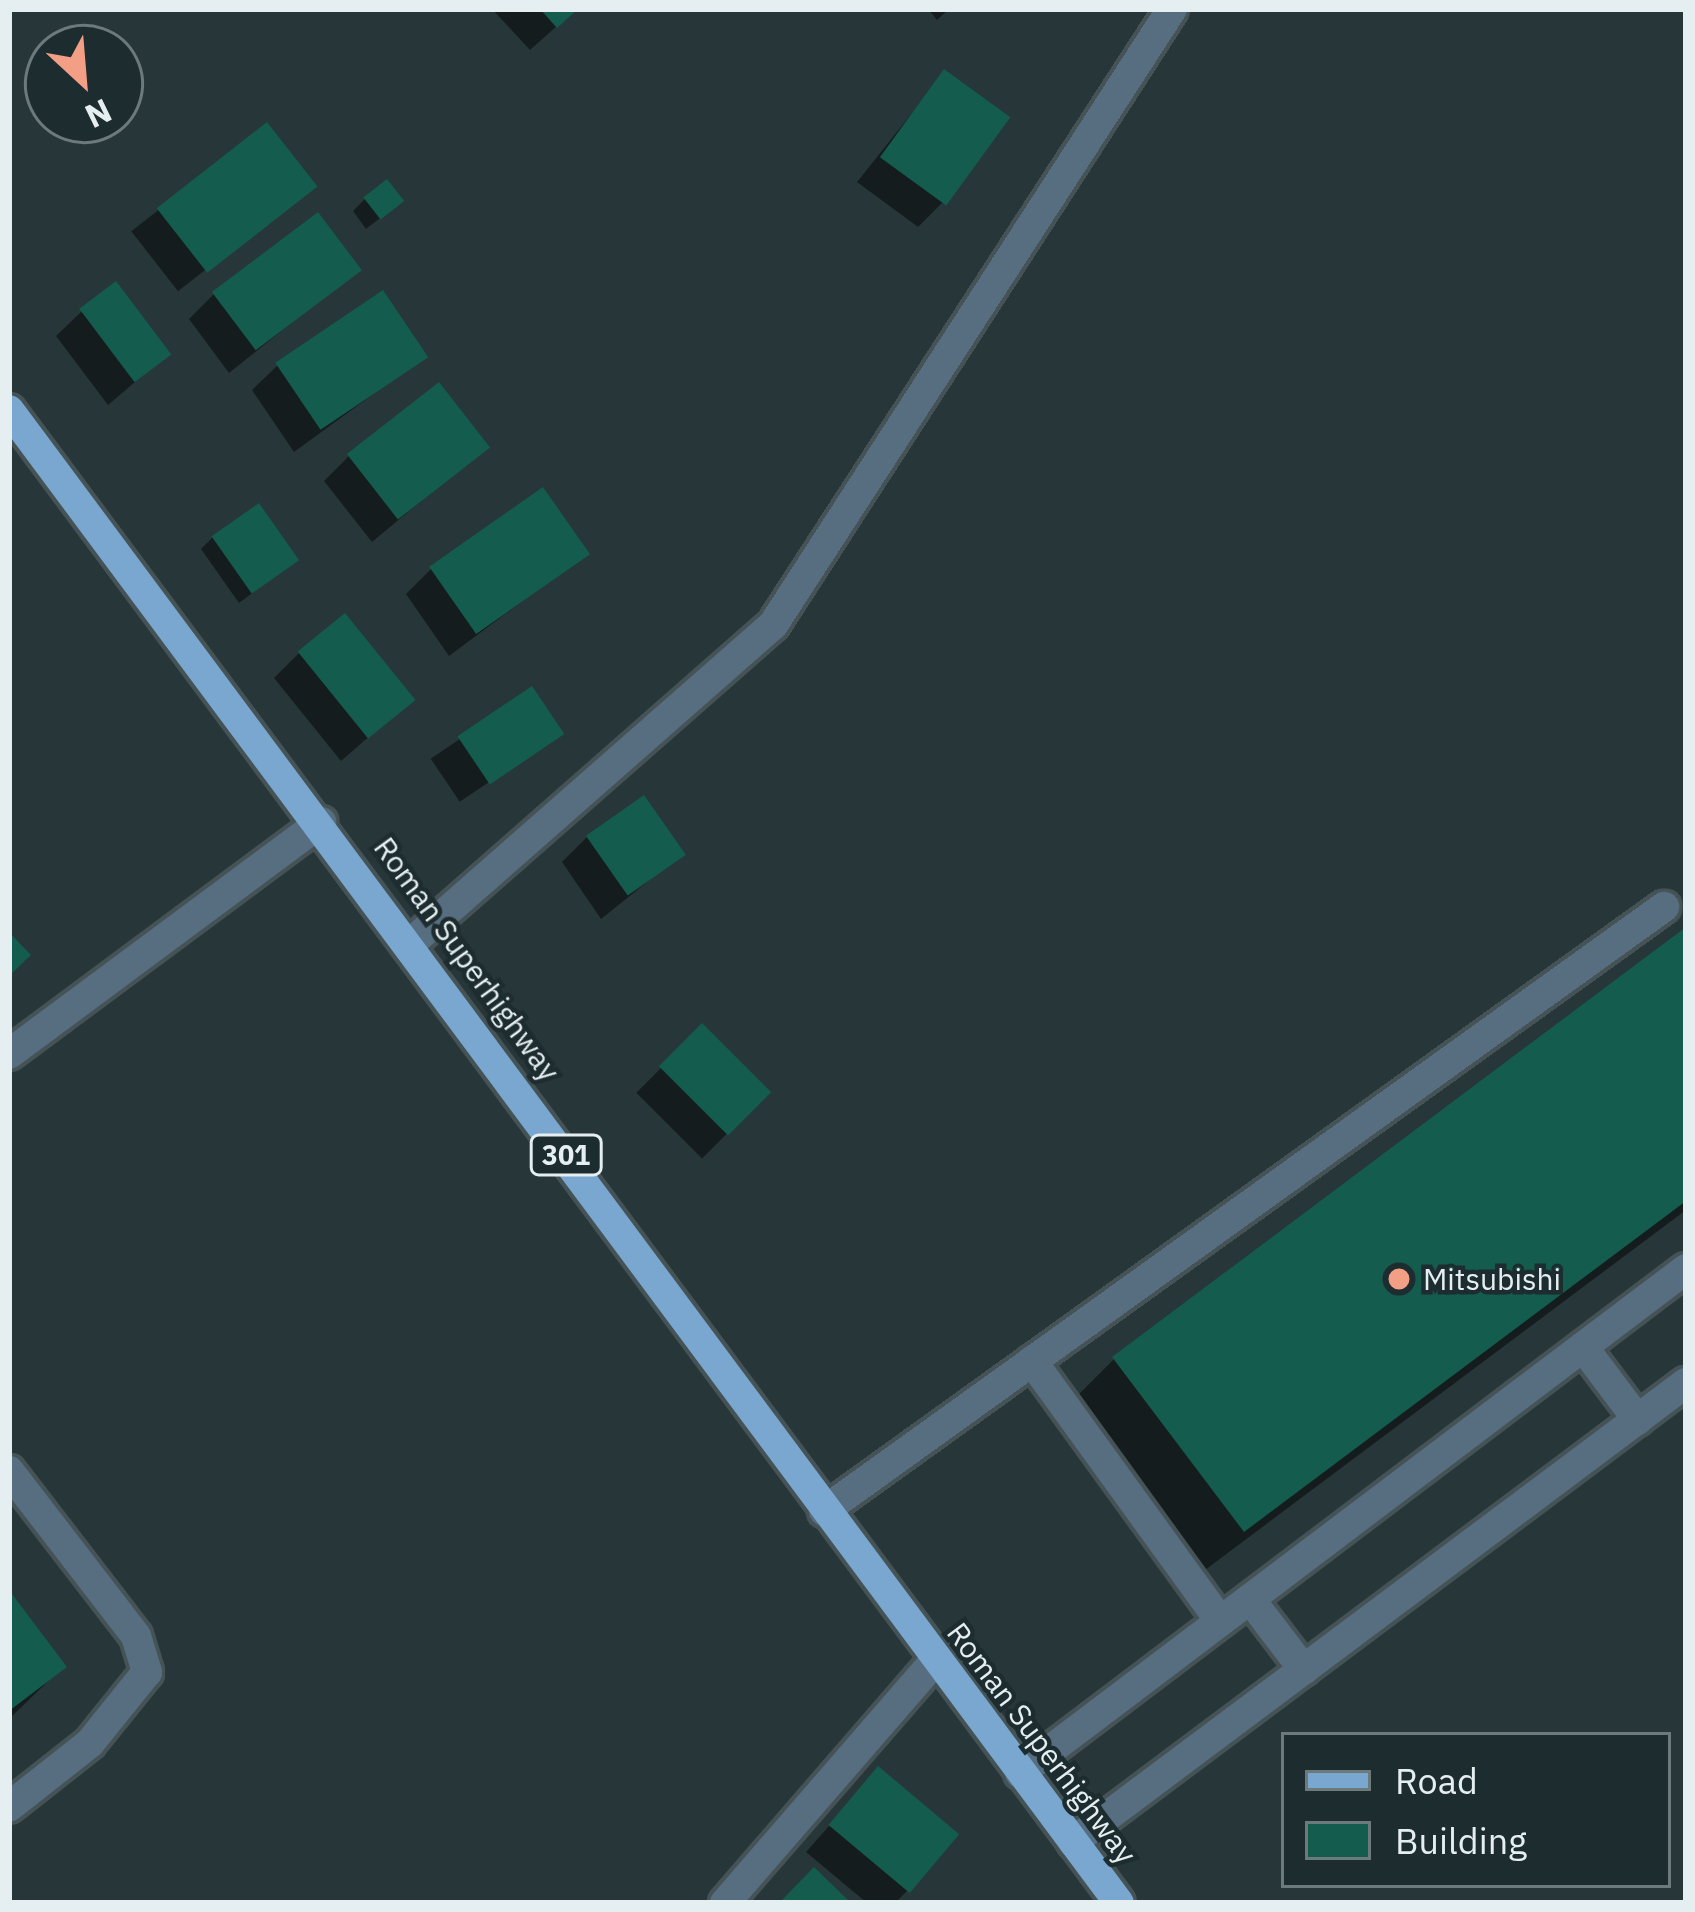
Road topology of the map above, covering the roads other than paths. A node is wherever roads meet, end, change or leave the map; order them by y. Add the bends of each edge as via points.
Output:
1 (1172, 9) edge
2 (9, 410) edge
3 (321, 822) junction
4 (1664, 907) dead end
5 (412, 942) junction
6 (9, 1054) edge
7 (1686, 1269) edge
8 (1583, 1347) junction
9 (1032, 1361) junction
10 (1686, 1383) edge
11 (1638, 1420) junction
12 (9, 1471) edge
13 (824, 1511) junction
14 (1250, 1599) junction
15 (1220, 1621) junction
16 (934, 1662) junction
17 (1304, 1670) junction
18 (1020, 1773) junction
19 (9, 1807) edge
20 (1073, 1843) junction
21 (725, 1903) edge
22 (1119, 1903) edge

1 - 5 street via 785,610 683,715
2 - 3 main road, Roman Superhighway / 301
3 - 5 main road, Roman Superhighway / 301
3 - 6 street
4 - 9 street
5 - 13 main road, Roman Superhighway / 301
7 - 8 street
8 - 11 street
8 - 14 street
9 - 13 street
9 - 15 street
10 - 11 street
11 - 17 street
12 - 19 street via 136,1636 147,1672 90,1743
13 - 16 main road, Roman Superhighway / 301
14 - 15 street
14 - 17 street
15 - 18 street
16 - 18 main road, Roman Superhighway / 301
16 - 21 street
17 - 20 street
18 - 20 main road, Roman Superhighway / 301
20 - 22 main road, Roman Superhighway / 301

